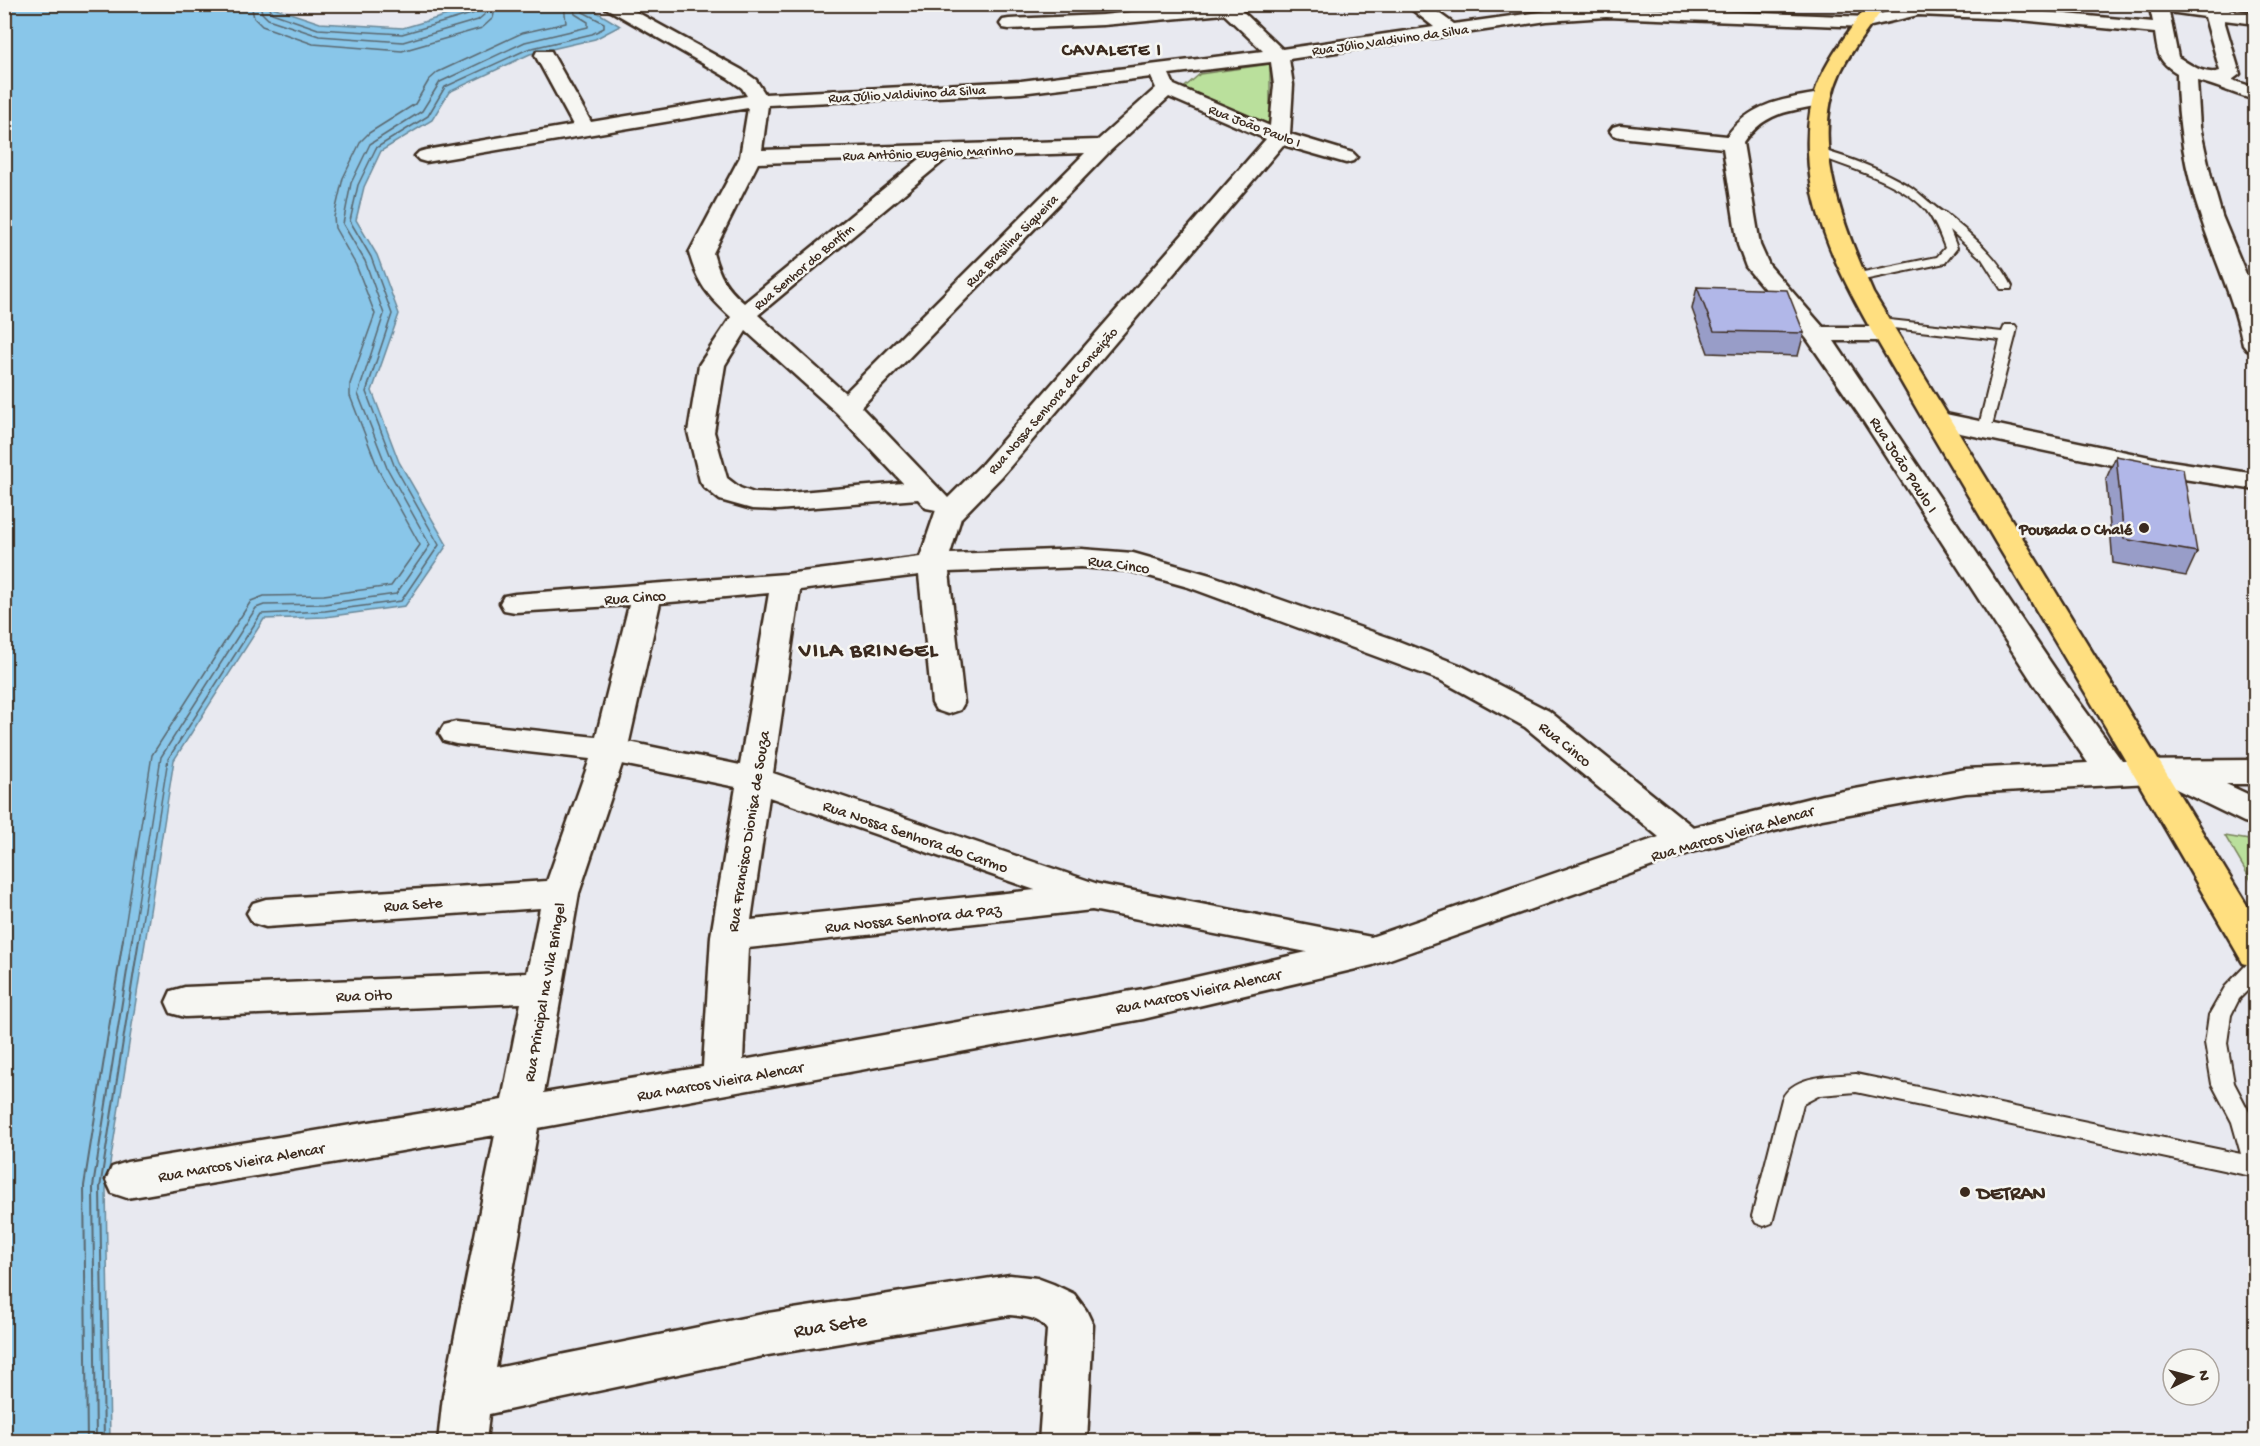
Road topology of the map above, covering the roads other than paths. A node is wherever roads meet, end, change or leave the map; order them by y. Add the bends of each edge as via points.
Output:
1 (608, 4) edge
2 (1414, 4) edge
3 (1831, 4) edge
4 (1226, 6) edge
5 (2160, 12) edge
6 (2212, 12) edge
7 (1872, 13) edge
8 (1807, 21) junction
9 (2256, 21) edge
10 (1009, 24) dead end
11 (1449, 29) junction
12 (544, 55) dead end
13 (1278, 55) junction
14 (2202, 76) junction
15 (1162, 80) junction
16 (2256, 94) edge
17 (1821, 99) junction
18 (759, 100) junction
19 (585, 129) junction
20 (1620, 132) dead end
21 (1279, 137) junction
22 (1733, 143) junction
23 (1104, 146) junction
24 (1818, 152) junction
25 (940, 153) junction
26 (426, 156) dead end
27 (751, 157) junction
28 (1346, 157) dead end
29 (1927, 204) junction
30 (1854, 278) junction
31 (2006, 286) dead end
32 (744, 315) junction
33 (1882, 328) junction
34 (1816, 334) junction
35 (2256, 345) edge
36 (846, 407) junction
37 (1936, 420) junction
38 (1985, 430) junction
39 (2256, 482) edge
40 (925, 490) junction
41 (947, 515) junction
42 (933, 564) junction
43 (786, 583) junction
44 (647, 595) junction
45 (515, 603) dead end
46 (948, 703) dead end
47 (456, 733) dead end
48 (610, 750) junction
49 (2163, 772) junction
50 (2256, 772) edge
51 (2113, 773) junction
52 (754, 778) junction
53 (2256, 813) edge
54 (1687, 841) junction
55 (561, 893) junction
56 (1095, 897) junction
57 (266, 913) dead end
58 (730, 936) junction
59 (1373, 951) junction
60 (2256, 953) edge
61 (2256, 968) edge
62 (543, 987) junction
63 (185, 1002) dead end
64 (722, 1080) junction
65 (520, 1113) junction
66 (2256, 1167) edge
67 (127, 1180) dead end
68 (1764, 1216) dead end
69 (467, 1396) junction
70 (462, 1442) edge
71 (1063, 1442) edge

1 - 18 street via 735,74 749,84
2 - 11 street
3 - 8 street
4 - 10 street via 1103,20
4 - 13 street
5 - 6 street, Rua Júlio Valdivino da Silva
5 - 7 street, Rua Júlio Valdivino da Silva
5 - 14 street via 2171,62
6 - 9 street, Rua Júlio Valdivino da Silva
6 - 14 street via 2230,74
7 - 8 street, Rua Júlio Valdivino da Silva
7 - 17 highway via 1831,72
8 - 11 street, Rua Júlio Valdivino da Silva via 1606,12
11 - 13 street, Rua Júlio Valdivino da Silva
12 - 19 street
13 - 15 street, Rua Júlio Valdivino da Silva
13 - 21 street via 1283,96
14 - 16 street
14 - 35 street via 2188,122 2211,215 2252,320
15 - 18 street, Rua Júlio Valdivino da Silva
15 - 21 street, Rua João Paulo I
15 - 23 street, Rua Brasilina Siqueira
17 - 22 street via 1778,105 1743,127
17 - 24 highway
18 - 19 street, Rua Júlio Valdivino da Silva
18 - 27 street
19 - 26 street, Rua Júlio Valdivino da Silva
20 - 22 street
21 - 28 street, Rua João Paulo I
21 - 41 street, Rua Nossa Senhora da Conceição via 992,470
22 - 34 street, Rua João Paulo I via 1749,245 1758,267
23 - 25 street, Rua Antônio Eugênio Marinho
23 - 36 street, Rua Brasilina Siqueira
24 - 29 lane via 1905,188
24 - 30 highway via 1821,181
25 - 27 street, Rua Antônio Eugênio Marinho
25 - 32 street, Rua Senhor do Bonfim
27 - 32 street via 701,253 708,277
29 - 30 lane via 1943,226 1952,248 1941,260
29 - 31 lane via 1979,248 2000,272
30 - 33 highway
32 - 36 street
32 - 40 street, Rua Senhor do Bonfim via 712,365 701,432 714,481 730,494 752,501
33 - 34 street
33 - 37 highway
33 - 38 lane via 2009,332
34 - 51 street, Rua João Paulo I
36 - 40 street
37 - 38 street
37 - 49 highway
38 - 39 street via 2164,468
40 - 41 street
41 - 42 street, Rua Nossa Senhora da Conceição
42 - 43 street, Rua Cinco
42 - 46 street, Rua Nossa Senhora da Conceição
42 - 54 street, Rua Cinco via 1081,558 1133,562 1199,581 1382,646 1451,673 1537,719
43 - 44 street, Rua Cinco
43 - 52 street, Rua Francisco Dionisa de Souza
44 - 45 street, Rua Cinco
44 - 48 street, Rua Principal na Vila Bringel
47 - 48 street, Rua Nossa Senhora do Carmo
48 - 52 street, Rua Nossa Senhora do Carmo
48 - 55 street, Rua Principal na Vila Bringel
49 - 50 street, Rua Marcos Vieira Alencar
49 - 51 street, Rua Marcos Vieira Alencar
49 - 53 street
49 - 60 highway
51 - 54 street, Rua Marcos Vieira Alencar via 1966,781 1822,807
52 - 56 street, Rua Nossa Senhora do Carmo
52 - 58 street, Rua Francisco Dionisa de Souza
54 - 59 street, Rua Marcos Vieira Alencar
55 - 57 street, Rua Sete
55 - 62 street, Rua Principal na Vila Bringel
56 - 58 street, Rua Nossa Senhora da Paz
56 - 59 street, Rua Nossa Senhora do Carmo
58 - 64 street, Rua Francisco Dionisa de Souza
59 - 64 street, Rua Marcos Vieira Alencar via 1143,1004
61 - 66 lane via 2232,993 2220,1015 2216,1043 2223,1084 2242,1121
62 - 63 street, Rua Oito
62 - 65 street, Rua Principal na Vila Bringel
64 - 65 street, Rua Marcos Vieira Alencar
65 - 67 street, Rua Marcos Vieira Alencar
65 - 69 street, Rua Principal na Vila Bringel
66 - 68 lane via 1856,1083 1816,1086 1792,1099
69 - 70 street, Rua Principal na Vila Bringel
69 - 71 street, Rua Sete via 768,1334 1010,1295 1037,1298 1058,1308 1070,1325

